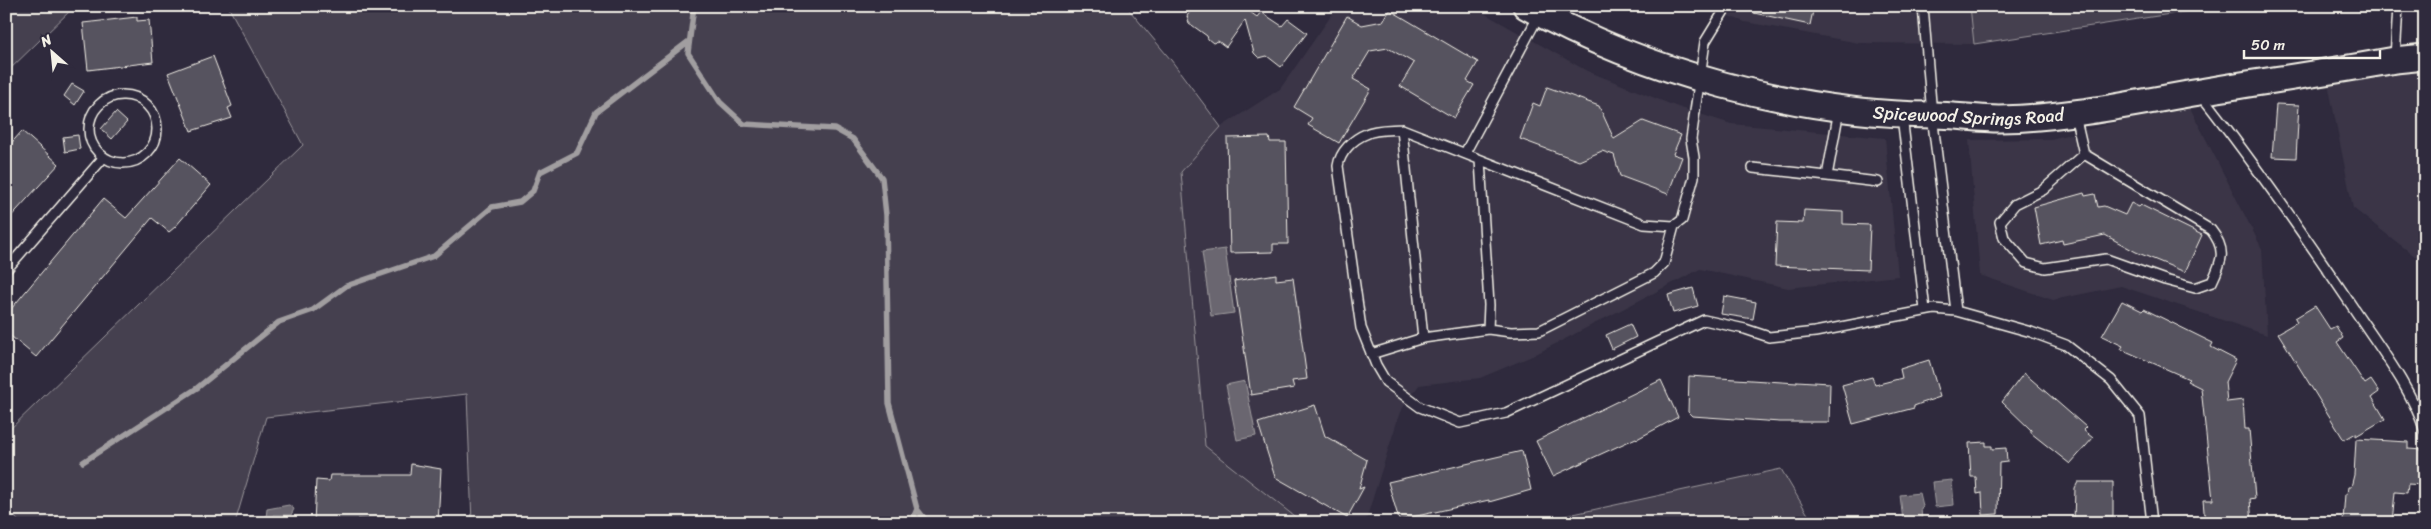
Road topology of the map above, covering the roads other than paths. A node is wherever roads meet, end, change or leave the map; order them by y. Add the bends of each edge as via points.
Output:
1 (1727, 6) edge
2 (1923, 6) edge
3 (2398, 6) edge
4 (1533, 10) edge
5 (2425, 57) edge
6 (2395, 60) junction
7 (1699, 79) junction
8 (2199, 92) junction
9 (1839, 107) junction
10 (2074, 112) junction
11 (1901, 113) junction
12 (1932, 115) junction
13 (1402, 129) junction
14 (1465, 154) junction
15 (2084, 154) junction
16 (104, 157) junction
17 (1480, 160) junction
18 (1753, 168) dead end
19 (1826, 176) junction
20 (1878, 182) dead end
21 (1674, 226) junction
22 (6, 270) edge
23 (1925, 310) junction
24 (1956, 311) junction
25 (1488, 329) junction
26 (1423, 338) junction
27 (1371, 354) junction
28 (2425, 431) edge
29 (2152, 523) edge

1 - 7 lane via 1704,42
2 - 12 lane
3 - 6 lane
4 - 7 main road, Spicewood Springs Road via 1561,26 1629,55
4 - 14 lane
5 - 6 main road, Spicewood Springs Road
6 - 8 main road, Spicewood Springs Road
7 - 9 main road, Spicewood Springs Road
7 - 21 lane via 1691,139 1694,177 1682,220
8 - 10 main road, Spicewood Springs Road
8 - 28 lane via 2258,170 2393,368
9 - 11 main road, Spicewood Springs Road
9 - 19 lane
10 - 12 main road, Spicewood Springs Road via 2000,119
10 - 15 lane
11 - 12 main road, Spicewood Springs Road
11 - 23 lane
12 - 24 lane
13 - 14 lane
13 - 26 lane
13 - 27 lane via 1366,133 1345,149 1339,158 1361,328
14 - 17 lane
15 - 15 lane via 2211,230 2221,243 2222,263 2212,282 2195,288 2106,258 2045,268 2026,263 2004,238 2000,222 2015,204 2043,190
16 - 16 lane via 126,163 146,154 153,146 157,125 148,105 139,98 116,96 97,107 91,117 91,140
16 - 22 lane
17 - 21 lane via 1644,224
17 - 25 lane
18 - 19 lane
19 - 20 lane
21 - 25 lane via 1664,262 1654,273 1539,331
23 - 24 lane
23 - 27 lane via 1815,332 1769,337 1704,320 1506,412 1460,423 1420,407 1386,382
24 - 29 lane via 2066,345 2111,380 2140,416
25 - 26 lane
26 - 27 lane

